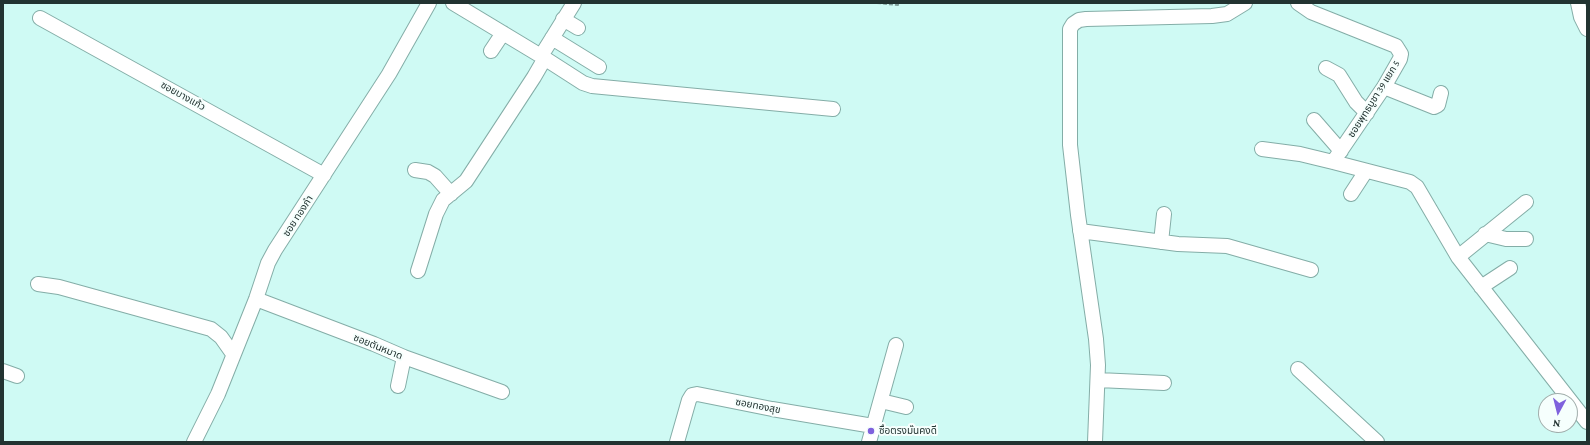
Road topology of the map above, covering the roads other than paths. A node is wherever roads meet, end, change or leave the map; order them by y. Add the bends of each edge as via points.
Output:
1 (429, 3) edge
2 (453, 3) edge
3 (574, 3) edge
4 (1245, 3) edge
5 (1298, 3) edge
6 (1578, 3) edge
7 (40, 18) dead end
8 (563, 19) junction
9 (578, 28) dead end
10 (1587, 29) edge
11 (503, 33) junction
12 (552, 38) junction
13 (491, 51) dead end
14 (543, 57) junction
15 (599, 67) dead end
16 (1326, 68) dead end
17 (1384, 87) junction
18 (1442, 93) dead end
19 (833, 108) dead end
20 (1367, 113) junction
21 (1314, 120) dead end
22 (1262, 149) dead end
23 (1337, 156) junction
24 (415, 170) dead end
25 (1366, 171) junction
26 (324, 175) junction
27 (451, 194) junction
28 (1351, 194) dead end
29 (1526, 202) dead end
30 (1164, 214) dead end
31 (1080, 231) junction
32 (1486, 234) junction
33 (1526, 239) dead end
34 (1161, 242) junction
35 (1458, 257) junction
36 (1510, 268) dead end
37 (1311, 270) dead end
38 (418, 271) dead end
39 (38, 284) dead end
40 (1481, 287) junction
41 (256, 299) junction
42 (896, 345) dead end
43 (233, 354) junction
44 (404, 357) junction
45 (1298, 369) dead end
46 (3, 371) edge
47 (17, 376) dead end
48 (1098, 380) junction
49 (1164, 383) dead end
50 (398, 386) dead end
51 (502, 392) dead end
52 (881, 401) junction
53 (906, 407) dead end
54 (1587, 422) edge
55 (873, 426) junction
56 (194, 442) edge
57 (677, 442) edge
58 (868, 442) edge
59 (1095, 442) edge
60 (1376, 442) edge

1 - 26 street, ซอย ทองภํา via 389,74
2 - 11 street
3 - 8 street
4 - 31 street via 1227,14 1212,16 1086,19 1073,24 1070,29 1070,145
5 - 17 street, ซอยพุทธบูชา 39 แยก 5 via 1311,12 1396,46 1401,54 1400,59
6 - 10 street
7 - 26 street, ซอยบางแก้ว
8 - 9 street
8 - 12 street
11 - 13 street
11 - 14 street
12 - 14 street
12 - 15 street
14 - 19 street via 583,84 592,86
14 - 27 street via 534,77 466,181
16 - 20 street via 1338,74 1356,102
17 - 18 street via 1434,107 1438,105
17 - 20 street, ซอยพุทธบูชา 39 แยก 5
20 - 23 street, ซอยพุทธบูชา 39 แยก 5
21 - 23 street
22 - 23 street
23 - 25 street
24 - 27 street via 435,176
25 - 28 street
25 - 35 street via 1410,182 1417,187
26 - 41 street, ซอย ทองภํา via 275,250
27 - 38 street via 436,214
29 - 32 street
30 - 34 street
31 - 34 street
31 - 48 street via 1096,339
32 - 33 street via 1506,240
32 - 35 street
34 - 37 street via 1227,246
35 - 40 street
36 - 40 street
39 - 43 street via 59,287 211,329 221,337
40 - 54 street
41 - 43 street, ซอย ทองภํา
41 - 44 street, ซอยตันหมาด
42 - 52 street
43 - 56 street, ซอย ทองภํา via 218,394
44 - 50 street
44 - 51 street, ซอยตันหมาด
45 - 60 street
46 - 47 street
48 - 49 street
48 - 59 street
52 - 53 street
52 - 55 street
55 - 57 street, ซอยทองสุข via 697,394 692,395 689,400
55 - 58 street

